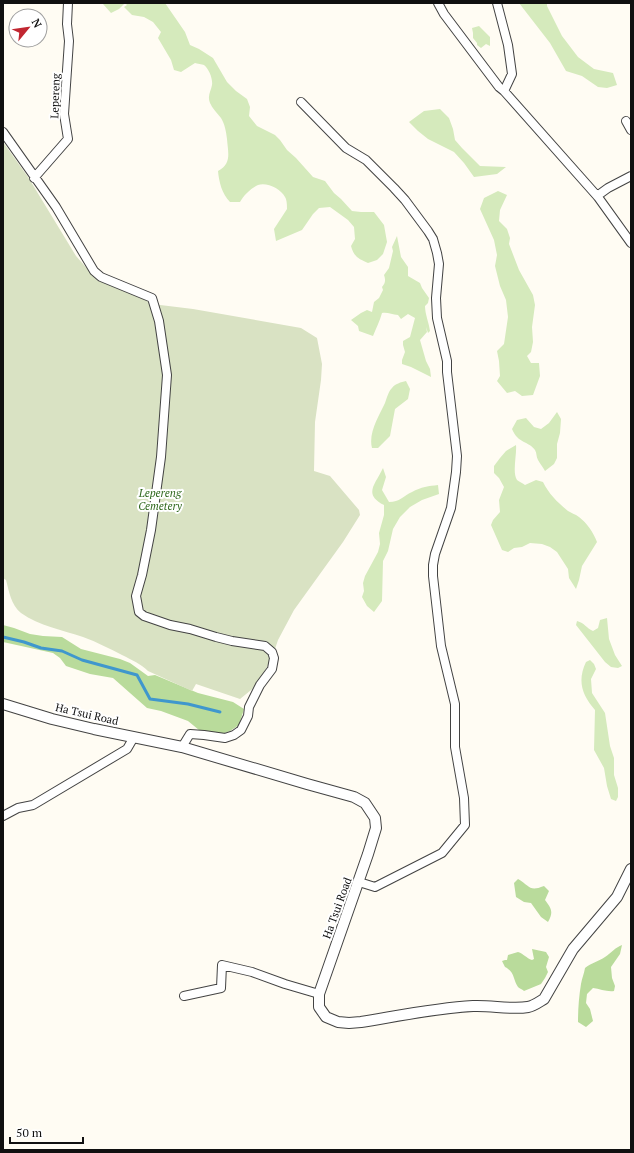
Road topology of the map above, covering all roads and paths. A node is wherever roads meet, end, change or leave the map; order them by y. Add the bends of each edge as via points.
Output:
1 (68, 3) edge
2 (438, 3) edge
3 (497, 3) edge
4 (504, 91) junction
5 (301, 102) dead end
6 (626, 121) dead end
7 (631, 130) edge
8 (3, 132) edge
9 (631, 176) edge
10 (34, 178) junction
11 (597, 196) junction
12 (631, 243) edge
13 (3, 704) edge
14 (134, 737) junction
15 (182, 747) junction
16 (3, 816) edge
17 (631, 869) edge
18 (359, 882) junction
19 (319, 994) junction
20 (184, 996) dead end

1 - 10 street, Lepereng via 69,41 64,114 68,139
2 - 4 street
3 - 4 street via 508,45 512,74
4 - 11 street
5 - 18 street via 346,148 366,160 394,188 433,239 439,264 437,318 447,361 456,456 451,508 435,554 433,576 441,646 455,704 455,747 464,798 465,825 442,853 375,887
6 - 7 street
8 - 10 street
9 - 11 street
10 - 15 street via 56,206 94,271 101,277 152,298 159,321 167,370 167,388 151,530 136,596 139,612 170,625 232,641 265,646 274,658 272,669 260,685 241,730 225,738 190,734
11 - 12 street
13 - 14 street, Ha Tsui Road via 52,719
14 - 15 street, Ha Tsui Road
14 - 16 street via 127,750 33,805 18,808
15 - 18 street, Ha Tsui Road via 354,797 365,803 375,818 376,828
17 - 19 street via 616,897 572,949 544,998 537,1004 507,1008 480,1005 455,1007 349,1023 326,1017 319,1007
18 - 19 street, Ha Tsui Road
19 - 20 street via 222,965 221,988

